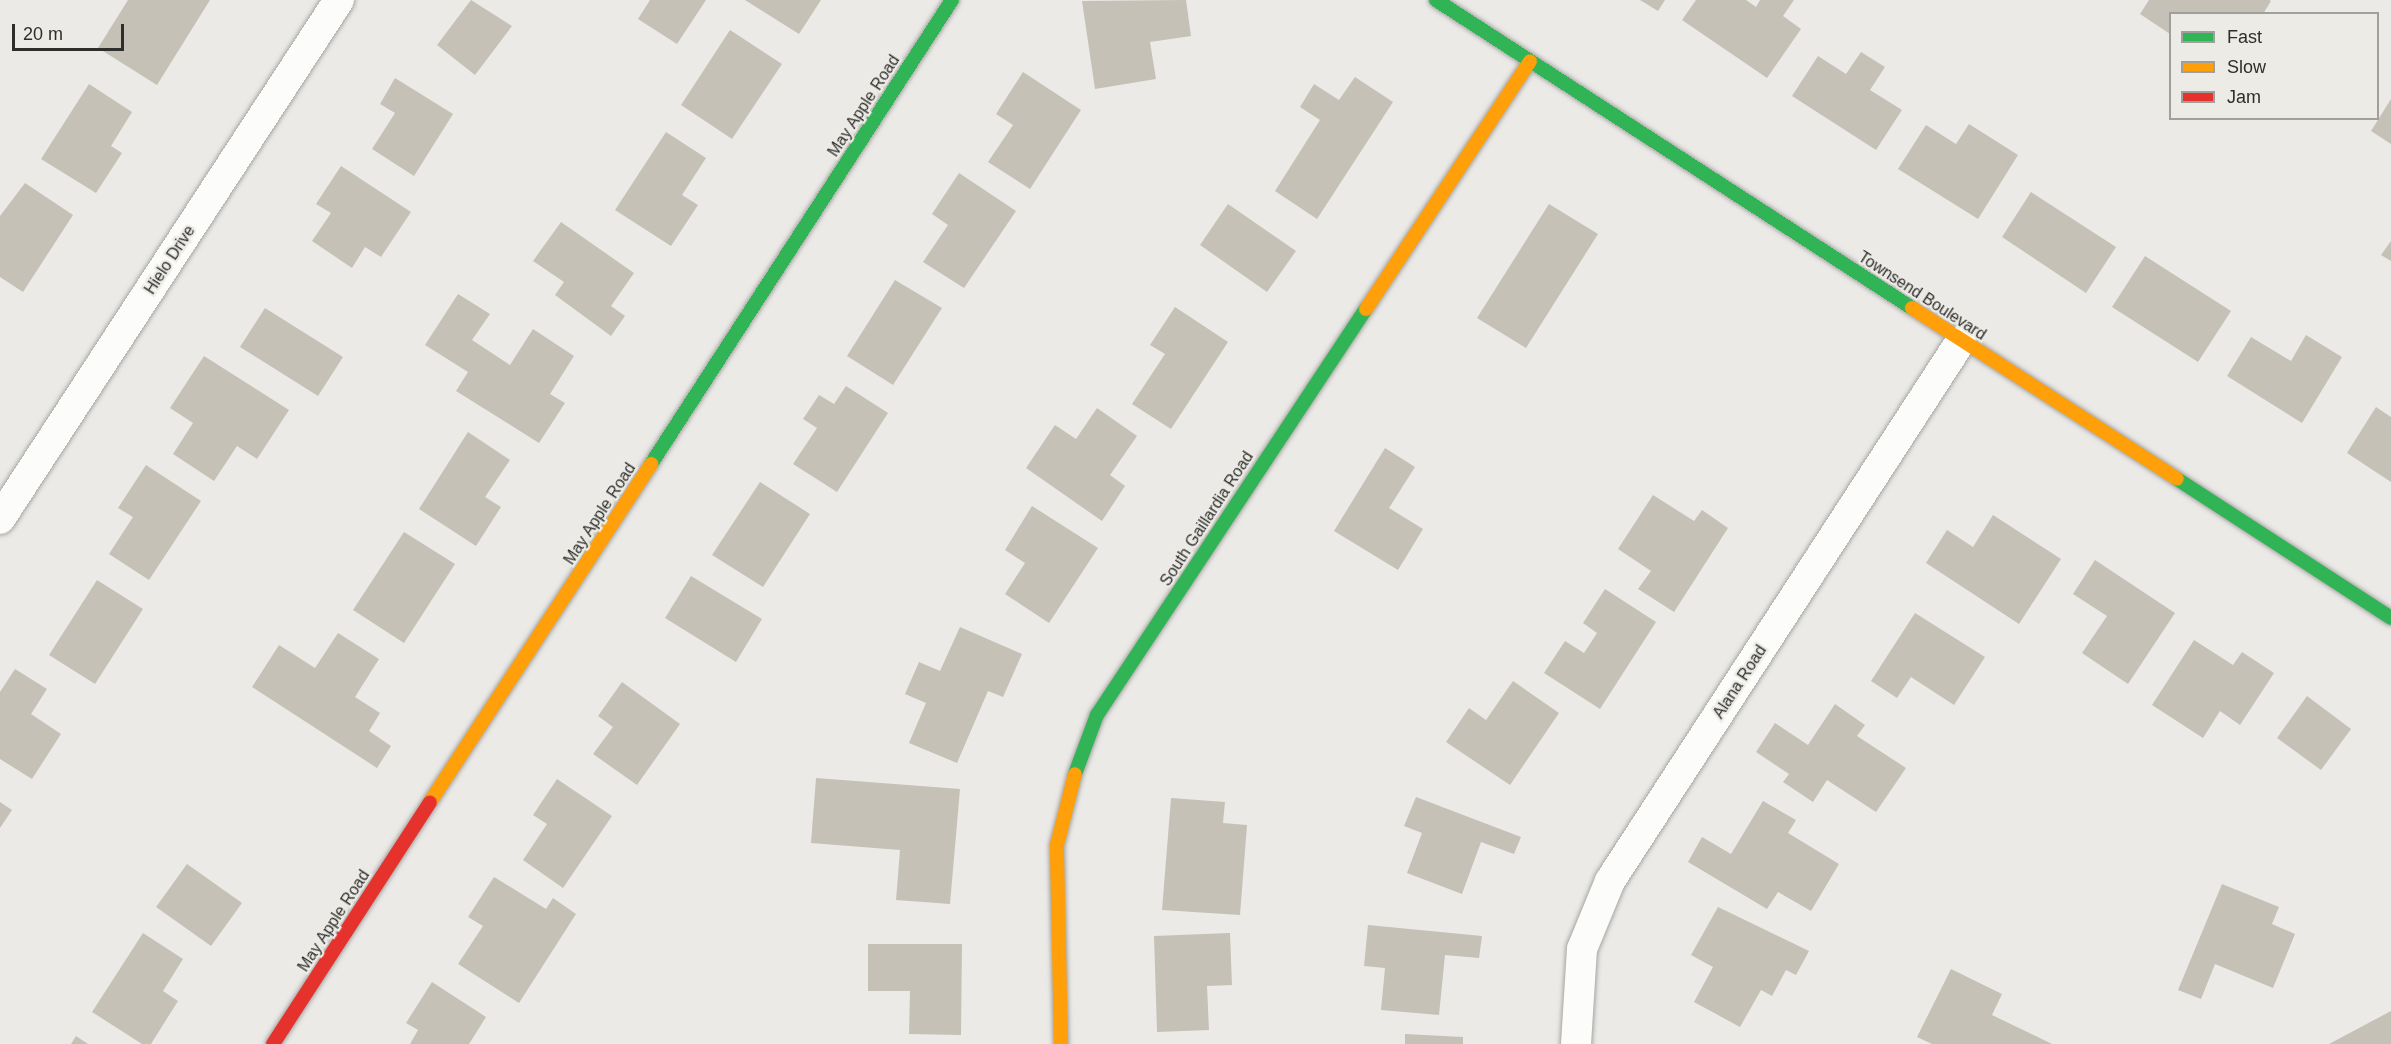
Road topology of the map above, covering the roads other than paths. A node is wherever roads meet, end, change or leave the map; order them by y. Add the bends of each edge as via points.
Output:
1 (339, 0) edge
2 (952, 0) edge
3 (1436, 0) edge
4 (1530, 61) junction
5 (1961, 341) junction
6 (0, 519) edge
7 (2391, 618) edge
8 (273, 1044) edge
9 (1061, 1044) edge
10 (1576, 1044) edge

1 - 6 street, Hielo Drive
2 - 8 street, May Apple Road
3 - 4 street, Townsend Boulevard
4 - 5 street, Townsend Boulevard
4 - 9 street, South Gaillardia Road via 1097,715 1066,795 1057,845
5 - 7 street, Townsend Boulevard
5 - 10 street, Alana Road via 1606,890 1582,949

